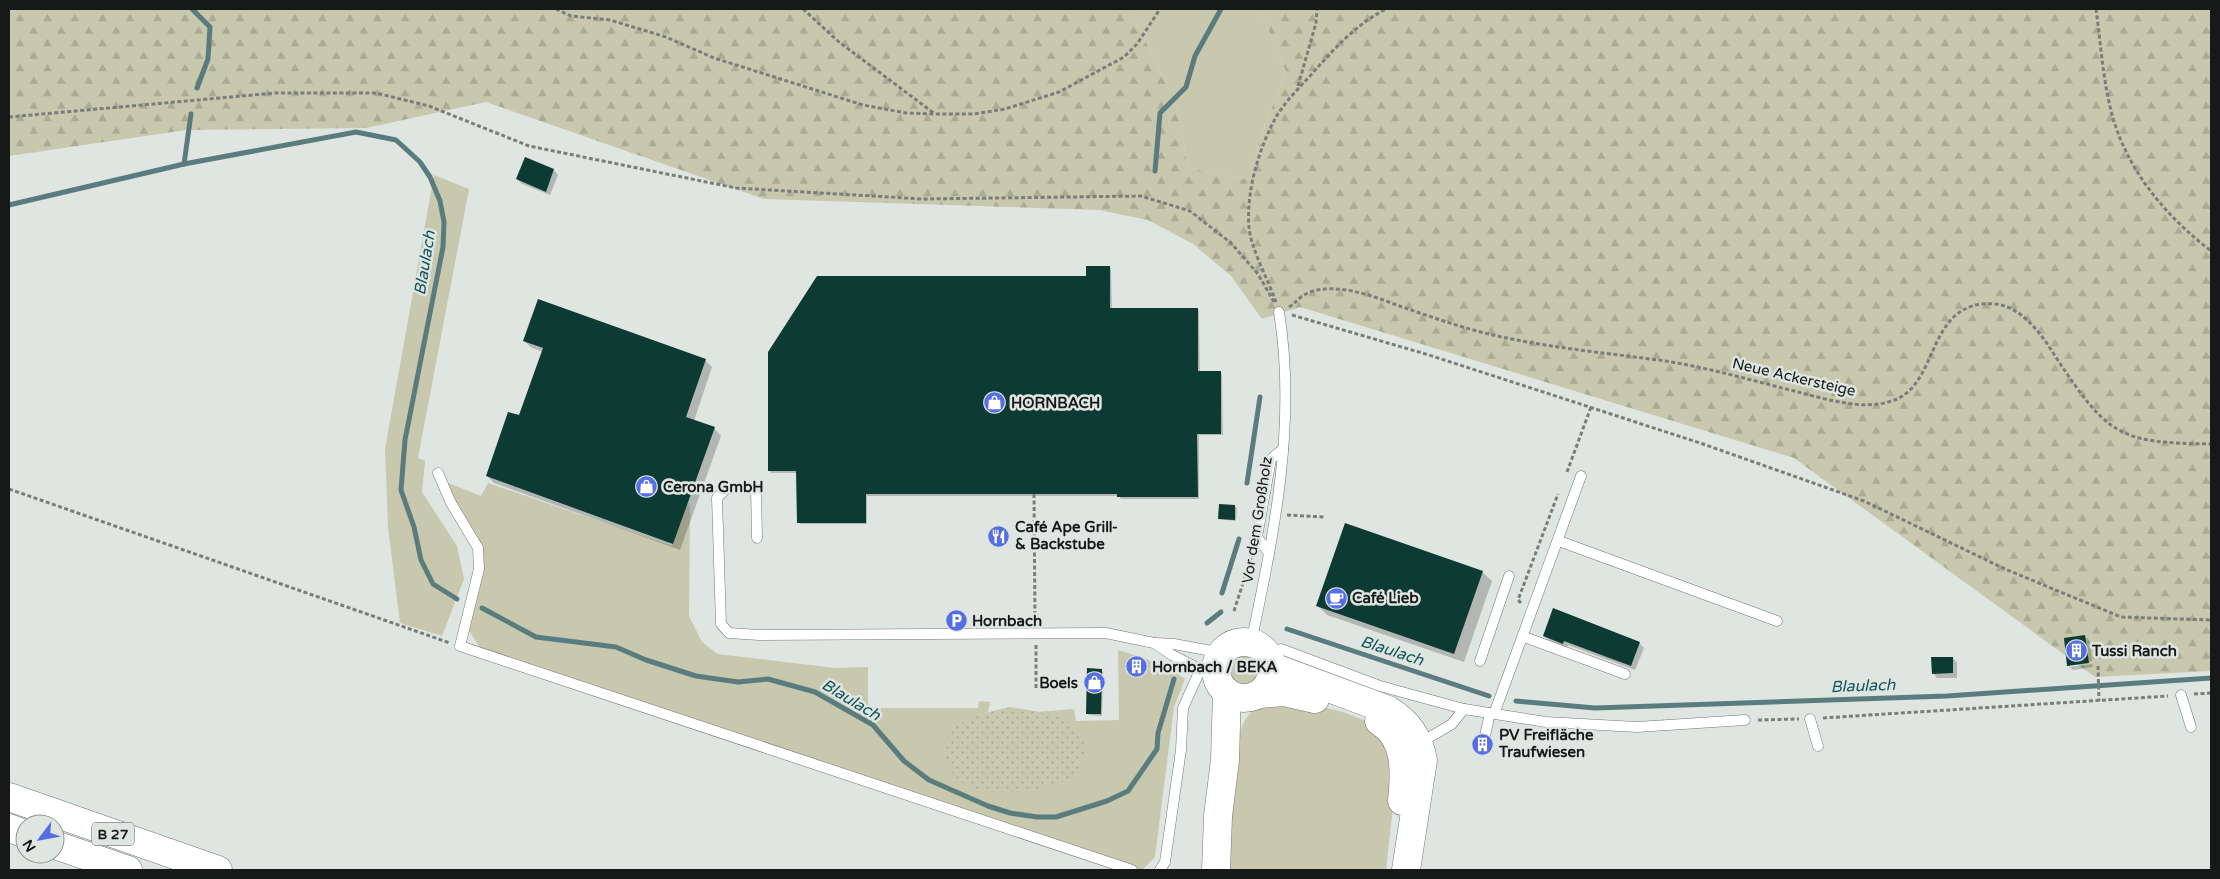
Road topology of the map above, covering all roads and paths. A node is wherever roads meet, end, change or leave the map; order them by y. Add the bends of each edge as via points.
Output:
1 (556, 9) edge
2 (803, 9) edge
3 (1160, 9) edge
4 (1317, 9) edge
5 (1386, 9) edge
6 (2096, 9) edge
7 (1298, 89) junction
8 (936, 114) junction
9 (9, 117) edge
10 (2211, 251) edge
11 (1279, 312) junction
12 (2211, 444) edge
13 (1283, 449) junction
14 (438, 473) dead end
15 (1581, 476) dead end
16 (9, 489) edge
17 (1034, 494) dead end
18 (1276, 514) junction
19 (1324, 518) dead end
20 (1256, 537) junction
21 (757, 538) dead end
22 (1559, 541) junction
23 (1269, 552) junction
24 (1509, 576) dead end
25 (1234, 611) dead end
26 (2211, 620) edge
27 (1777, 621) dead end
28 (1036, 634) junction
29 (1524, 637) junction
30 (1154, 643) junction
31 (460, 646) junction
32 (1263, 654) junction
33 (1480, 661) dead end
34 (2098, 666) dead end
35 (1625, 674) dead end
36 (1229, 680) junction
37 (1036, 690) dead end
38 (1370, 693) junction
39 (2211, 693) edge
40 (2181, 695) junction
41 (2099, 701) junction
42 (1464, 709) junction
43 (1492, 713) junction
44 (1810, 719) junction
45 (1745, 720) joint
46 (2191, 728) dead end
47 (1485, 736) dead end
48 (1420, 743) junction
49 (1818, 746) dead end
50 (9, 797) edge
51 (65, 848) edge
52 (128, 870) edge
53 (218, 870) edge
54 (1132, 870) edge
55 (1160, 870) edge
56 (1216, 870) edge
57 (1393, 870) edge
58 (1406, 870) edge

1 - 8 path via 571,16 610,20 666,36 714,58 864,105
2 - 8 path via 839,42
3 - 8 path via 1137,44 1124,57 1060,92 1005,109 974,114
4 - 7 path
5 - 7 path via 1348,34
6 - 10 path via 2107,90 2123,145 2164,209
7 - 11 path via 1269,131 1255,174 1248,215 1253,244
9 - 11 path via 275,93 376,93 429,106 529,146 736,188 923,199 1141,196 1190,211 1232,243 1258,274
11 - 12 path, Neue Ackersteige via 1310,293 1339,289 1373,296 1462,328 1502,337 1715,370 1812,396 1862,405 1899,398 1914,386 1940,335 1961,311 1974,305 2000,305 2021,315 2042,336 2081,396 2102,419 2126,436 2156,443
11 - 13 lane, Vor dem Großholz via 1285,346 1287,405
11 - 26 path via 1447,361 1703,444 1855,498 2005,568 2121,617
13 - 18 lane, Vor dem Großholz
13 - 20 lane via 1271,459
14 - 31 lane via 478,548 479,569
15 - 22 lane
16 - 31 path
17 - 28 path
18 - 19 path
18 - 23 lane, Vor dem Großholz
20 - 23 lane
20 - 25 path
21 - 28 lane via 756,488 726,488 716,498 721,624 729,633
22 - 27 lane
22 - 29 lane
23 - 32 lane, Vor dem Großholz
24 - 33 lane
28 - 30 lane via 1106,633
28 - 37 path
29 - 35 lane
29 - 43 lane
30 - 36 lane via 1172,655
30 - 36 lane via 1174,644
31 - 54 lane
32 - 36 main road via 1236,643
32 - 36 main road via 1271,678
32 - 38 main road
34 - 41 path
36 - 55 lane via 1182,708 1181,750 1165,862
36 - 56 main road
36 - 57 main road via 1358,711 1384,724 1395,736 1404,770
38 - 42 lane
38 - 48 main road via 1401,718
39 - 40 path
40 - 41 path
40 - 46 lane
41 - 44 path
42 - 43 lane
42 - 48 lane via 1452,724
43 - 45 lane via 1546,722 1637,727
43 - 47 lane
44 - 45 path
44 - 49 lane
48 - 58 main road via 1422,775
50 - 53 main road, B 27
51 - 52 main road, B 27

